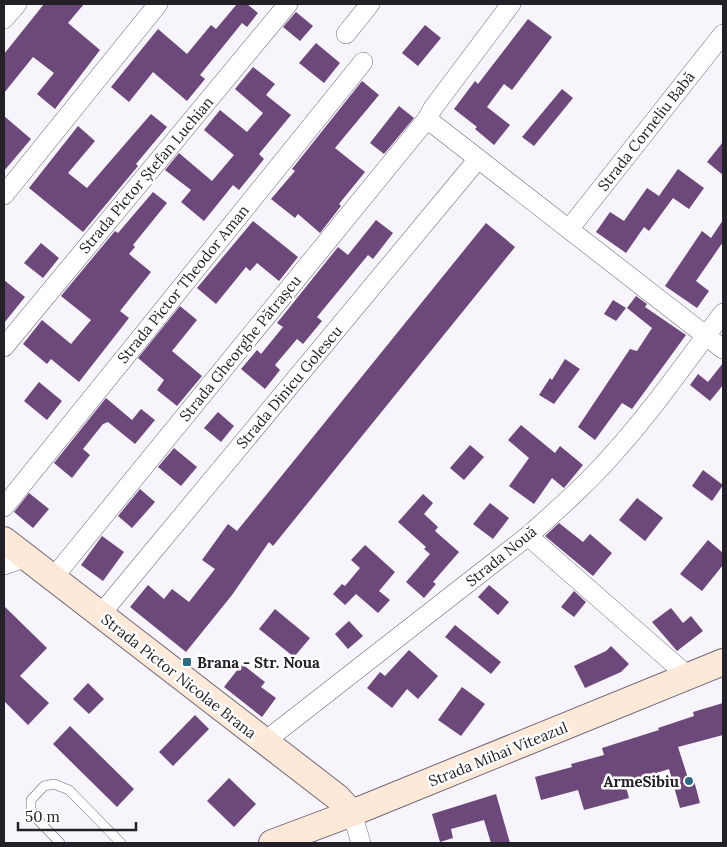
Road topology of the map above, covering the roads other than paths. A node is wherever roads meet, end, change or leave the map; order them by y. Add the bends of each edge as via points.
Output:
1 (17, 4) edge
2 (158, 4) edge
3 (288, 4) edge
4 (370, 4) edge
5 (511, 4) edge
6 (4, 19) edge
7 (346, 34) dead end
8 (723, 34) edge
9 (363, 62) dead end
10 (427, 119) junction
11 (478, 159) junction
12 (4, 195) edge
13 (569, 229) junction
14 (723, 313) edge
15 (706, 336) junction
16 (4, 347) edge
17 (723, 349) edge
18 (4, 506) edge
19 (528, 536) junction
20 (4, 540) edge
21 (15, 561) edge
22 (53, 578) junction
23 (100, 615) junction
24 (723, 662) edge
25 (689, 676) junction
26 (264, 742) junction
27 (352, 813) junction
28 (60, 843) edge
29 (121, 843) edge
30 (272, 843) edge
31 (361, 843) edge

1 - 6 street
2 - 12 street
3 - 16 street, Strada Pictor Ștefan Luchian
4 - 7 street
5 - 10 street, Strada Gheorghe Pătrașcu
8 - 13 street, Strada Corneliu Babă
9 - 18 street, Strada Pictor Theodor Aman
10 - 11 street
10 - 22 street, Strada Gheorghe Pătrașcu
11 - 13 street
11 - 23 street, Strada Dinicu Golescu
13 - 15 street
14 - 15 street, Strada Nouă
15 - 17 street
15 - 19 street, Strada Nouă via 612,456
19 - 25 street
19 - 26 street, Strada Nouă
20 - 21 main road, Strada Pictor Nicolae Brana
21 - 22 main road, Strada Pictor Nicolae Brana
22 - 23 main road, Strada Pictor Nicolae Brana
23 - 26 main road, Strada Pictor Nicolae Brana
24 - 25 main road, Strada Mihai Viteazul
25 - 27 main road, Strada Mihai Viteazul
26 - 27 main road, Strada Pictor Nicolae Brana via 337,797
27 - 30 main road, Strada Mihai Viteazul
27 - 31 street
28 - 29 lane via 31,809 31,800 44,786 54,784 69,790

